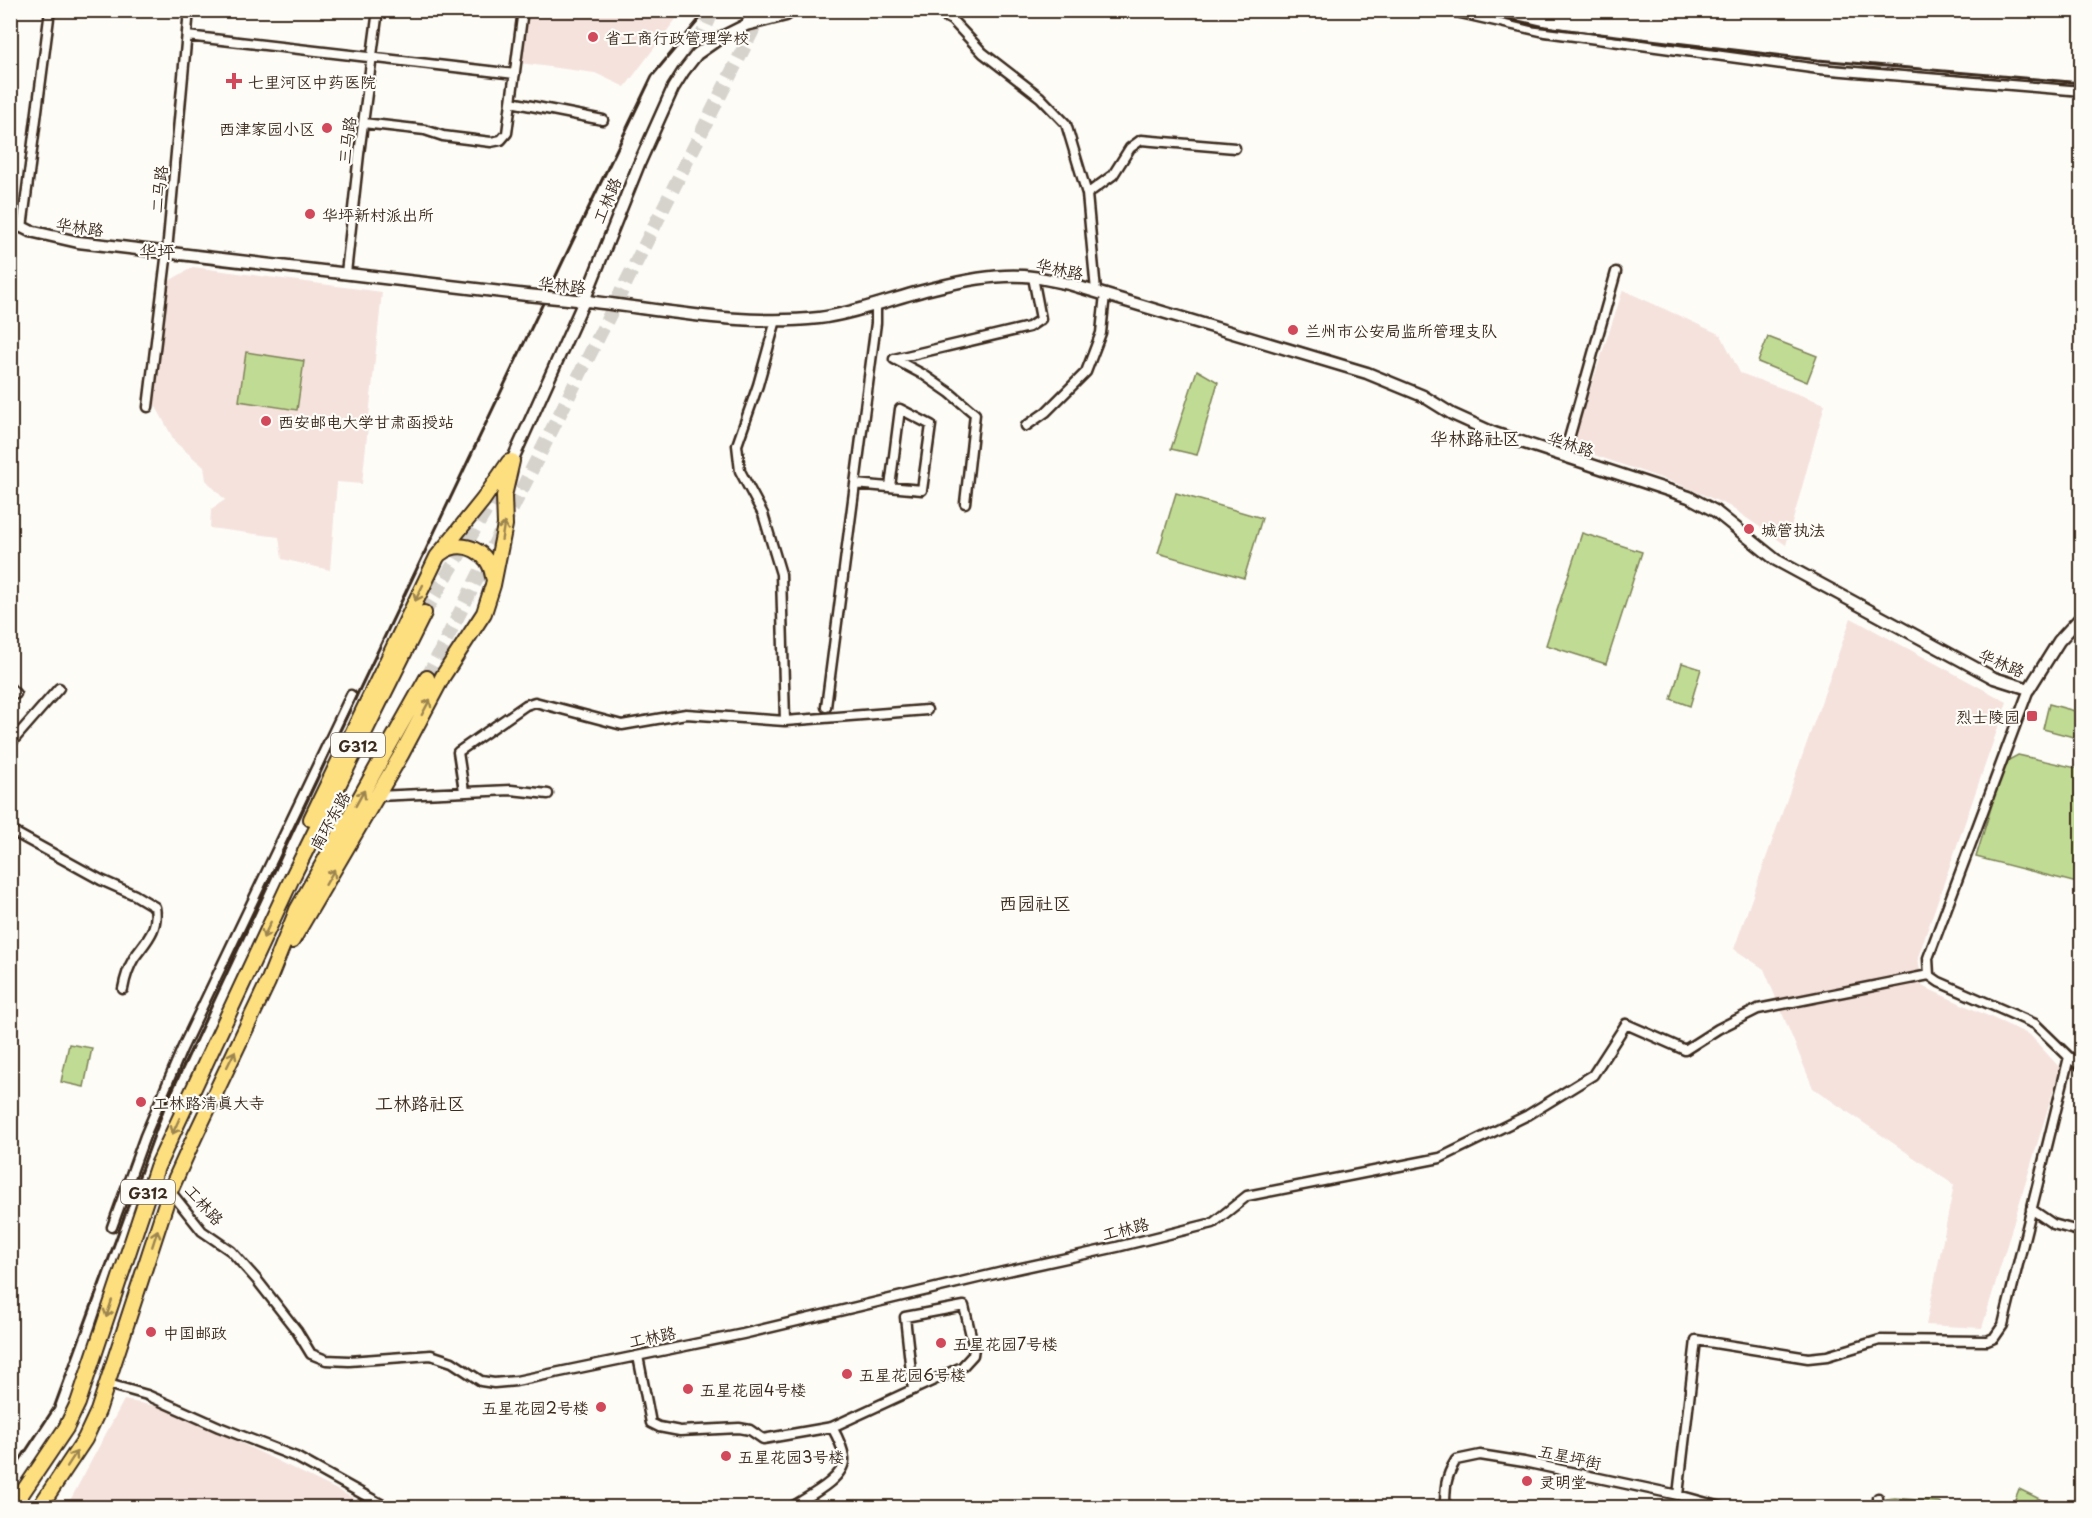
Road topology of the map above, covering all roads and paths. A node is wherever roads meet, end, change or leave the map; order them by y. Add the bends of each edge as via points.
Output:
1 (50, 10) edge
2 (189, 10) edge
3 (378, 10) edge
4 (523, 10) edge
5 (751, 10) edge
6 (793, 10) edge
7 (933, 10) edge
8 (1447, 10) edge
9 (746, 25) junction
10 (187, 36) junction
11 (371, 59) junction
12 (515, 74) junction
13 (2082, 91) edge
14 (511, 102) junction
15 (603, 120) dead end
16 (363, 123) junction
17 (1235, 148) dead end
18 (1088, 194) junction
19 (10, 221) edge
20 (22, 228) junction
21 (167, 252) junction
22 (1616, 272) dead end
23 (346, 273) junction
24 (1033, 277) junction
25 (1101, 293) junction
26 (584, 301) junction
27 (876, 306) junction
28 (776, 320) junction
29 (148, 407) dead end
30 (1026, 426) dead end
31 (1564, 456) junction
32 (512, 461) junction
33 (855, 484) junction
34 (890, 487) junction
35 (965, 503) dead end
36 (437, 557) junction
37 (493, 585) junction
38 (424, 613) tunnel mouth
39 (2082, 616) edge
40 (426, 678) tunnel mouth
41 (59, 688) dead end
42 (2029, 689) junction
43 (351, 695) dead end
44 (826, 707) dead end
45 (927, 710) dead end
46 (785, 721) junction
47 (330, 737) junction
48 (10, 744) edge
49 (346, 746) junction
50 (464, 791) junction
51 (549, 794) dead end
52 (377, 796) junction
53 (10, 830) edge
54 (292, 878) junction
55 (1929, 975) junction
56 (268, 982) junction
57 (123, 989) dead end
58 (2069, 1057) junction
59 (2082, 1067) edge
60 (149, 1189) junction
61 (171, 1191) junction
62 (2031, 1209) junction
63 (112, 1227) dead end
64 (2082, 1232) edge
65 (638, 1356) junction
66 (108, 1384) junction
67 (913, 1390) junction
68 (832, 1427) junction
69 (1678, 1495) junction
70 (12, 1508) edge
71 (39, 1508) edge
72 (388, 1508) edge
73 (790, 1508) edge
74 (1445, 1508) edge
75 (1725, 1508) edge

1 - 20 street
2 - 10 street, 二马路
3 - 11 street, 三马路
4 - 12 street
5 - 9 street
6 - 9 street, 工林路
7 - 18 street via 952,20 983,53 1040,97 1066,124
8 - 13 street via 1545,32 1819,69
9 - 26 street, 工林路 via 697,54 673,88
10 - 11 street
10 - 21 street, 二马路
11 - 12 street
11 - 16 street, 三马路
12 - 14 street
14 - 15 street
14 - 16 street via 507,133 501,140 491,142
16 - 23 street, 三马路
17 - 18 street via 1141,140 1130,148 1113,175
18 - 25 street
19 - 20 street, 华林路
20 - 21 street, 华林路 via 78,242
21 - 23 street, 华林路
21 - 29 street, 二马路
22 - 31 street
23 - 26 street, 华林路, bridge
24 - 25 street, 华林路
24 - 27 street, 华林路 via 988,277
24 - 35 street via 1041,319 1029,327 894,359 933,381 975,414
25 - 30 street via 1101,333 1086,372
25 - 31 street, 华林路 via 1367,372 1423,396 1469,423
26 - 28 street, 华林路
26 - 32 street, 工林路
27 - 28 street, 华林路 via 820,318
27 - 33 street
28 - 46 street via 737,445 740,471 763,514 781,574
31 - 42 street, 华林路 via 1703,504 1776,560 1994,678
32 - 36 highway
37 -> 32 highway
33 - 34 street
33 - 44 street
34 - 34 street via 922,490 931,425 900,409
36 - 37 highway via 455,547 476,550 490,565
36 -> 49 highway
52 -> 37 highway via 443,676 484,613
38 - 54 highway, 南环东路 / G312
39 - 42 street, 华林路 via 2059,641
56 -> 40 highway, 南环东路 / G312 via 297,910
41 - 48 street
42 - 55 street, 华林路 via 1928,958
43 - 47 street
45 - 46 street
46 - 50 street via 686,714 622,725 535,702 458,752
47 - 49 street
47 - 63 street via 182,1049
49 - 54 highway via 304,835
50 - 51 street
50 - 52 street
56 -> 52 highway
53 - 57 street via 155,908 153,932 126,974
54 -> 60 highway, G312
55 - 58 street via 2035,1024
55 - 65 street, 工林路 via 1758,1008 1685,1050 1626,1024 1593,1075 1528,1114 1440,1158 1247,1196 1214,1223
61 -> 56 highway, 工林路 / G312
58 - 59 street
58 - 62 street
60 - 61 street, 工林路
60 -> 70 highway, G312 via 78,1403 66,1428
61 - 65 street, 工林路 via 202,1231 231,1251 257,1280 311,1354 319,1358 349,1361 431,1355 452,1362 481,1381 494,1383 540,1378
66 -> 61 highway, 工林路 / G312
62 - 64 street via 2053,1224
62 - 69 street via 2004,1325 1987,1341 1880,1340 1808,1358 1696,1340
65 - 68 street via 651,1423 659,1427 680,1431 739,1428 763,1439
71 -> 66 highway, 工林路 / G312 via 85,1439
66 - 72 street via 147,1395 296,1457
67 - 67 street via 962,1367 973,1355 964,1306 905,1317
67 - 68 street
68 - 73 street via 844,1459 843,1467 836,1478
69 - 74 street, 五星坪街 via 1480,1455 1456,1460 1447,1474
69 - 75 street, 五星坪街

